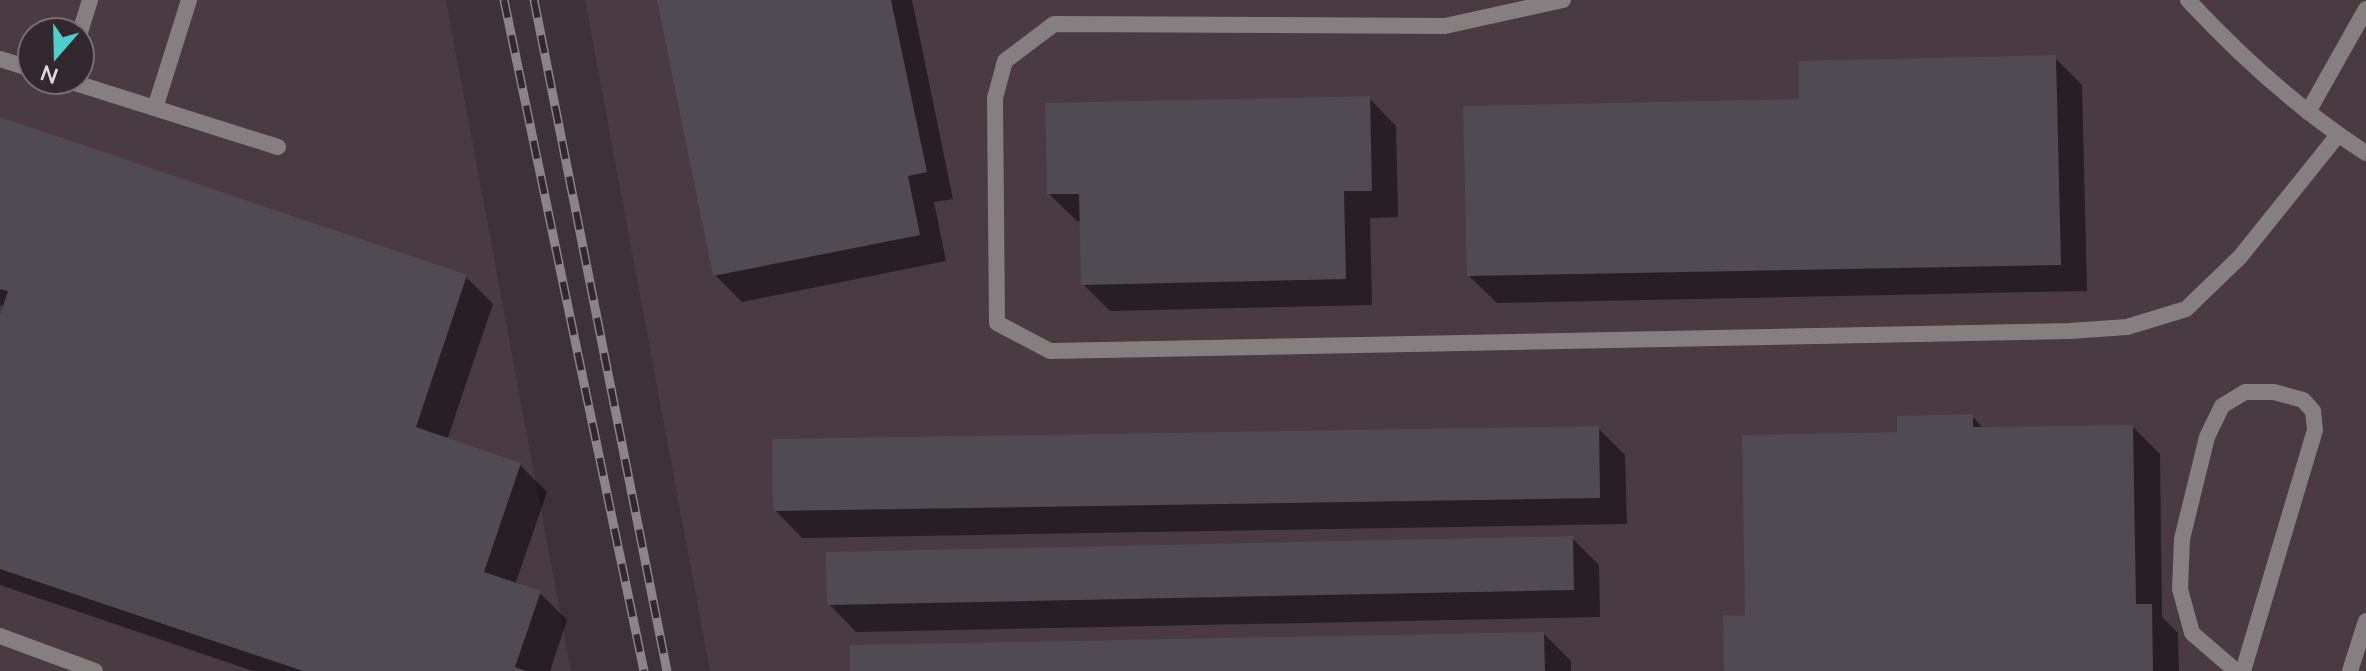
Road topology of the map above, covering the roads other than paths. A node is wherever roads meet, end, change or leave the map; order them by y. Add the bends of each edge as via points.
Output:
1 (189, 0) edge
2 (1563, 0) edge
3 (2188, 0) edge
4 (1491, 8) edge
5 (2366, 9) edge
6 (96, 89) edge
7 (155, 108) junction
8 (2308, 112) junction
9 (2338, 135) junction
10 (278, 147) dead end
11 (2366, 153) edge
12 (2366, 621) edge
13 (0, 636) edge
14 (95, 671) edge
15 (2236, 671) edge
16 (2243, 671) edge
17 (2350, 671) edge

1 - 7 street
2 - 4 street
3 - 8 street via 2230,45
4 - 9 street via 1445,26 1054,24 1005,61 995,98 997,323 1050,351 2127,327 2186,309 2240,257
5 - 8 street
6 - 7 street
7 - 10 street
8 - 9 street
9 - 11 street
12 - 17 street
13 - 14 street
15 - 16 street via 2192,633 2180,589 2182,539 2207,437 2222,406 2245,392 2274,392 2303,400 2313,411 2315,430

